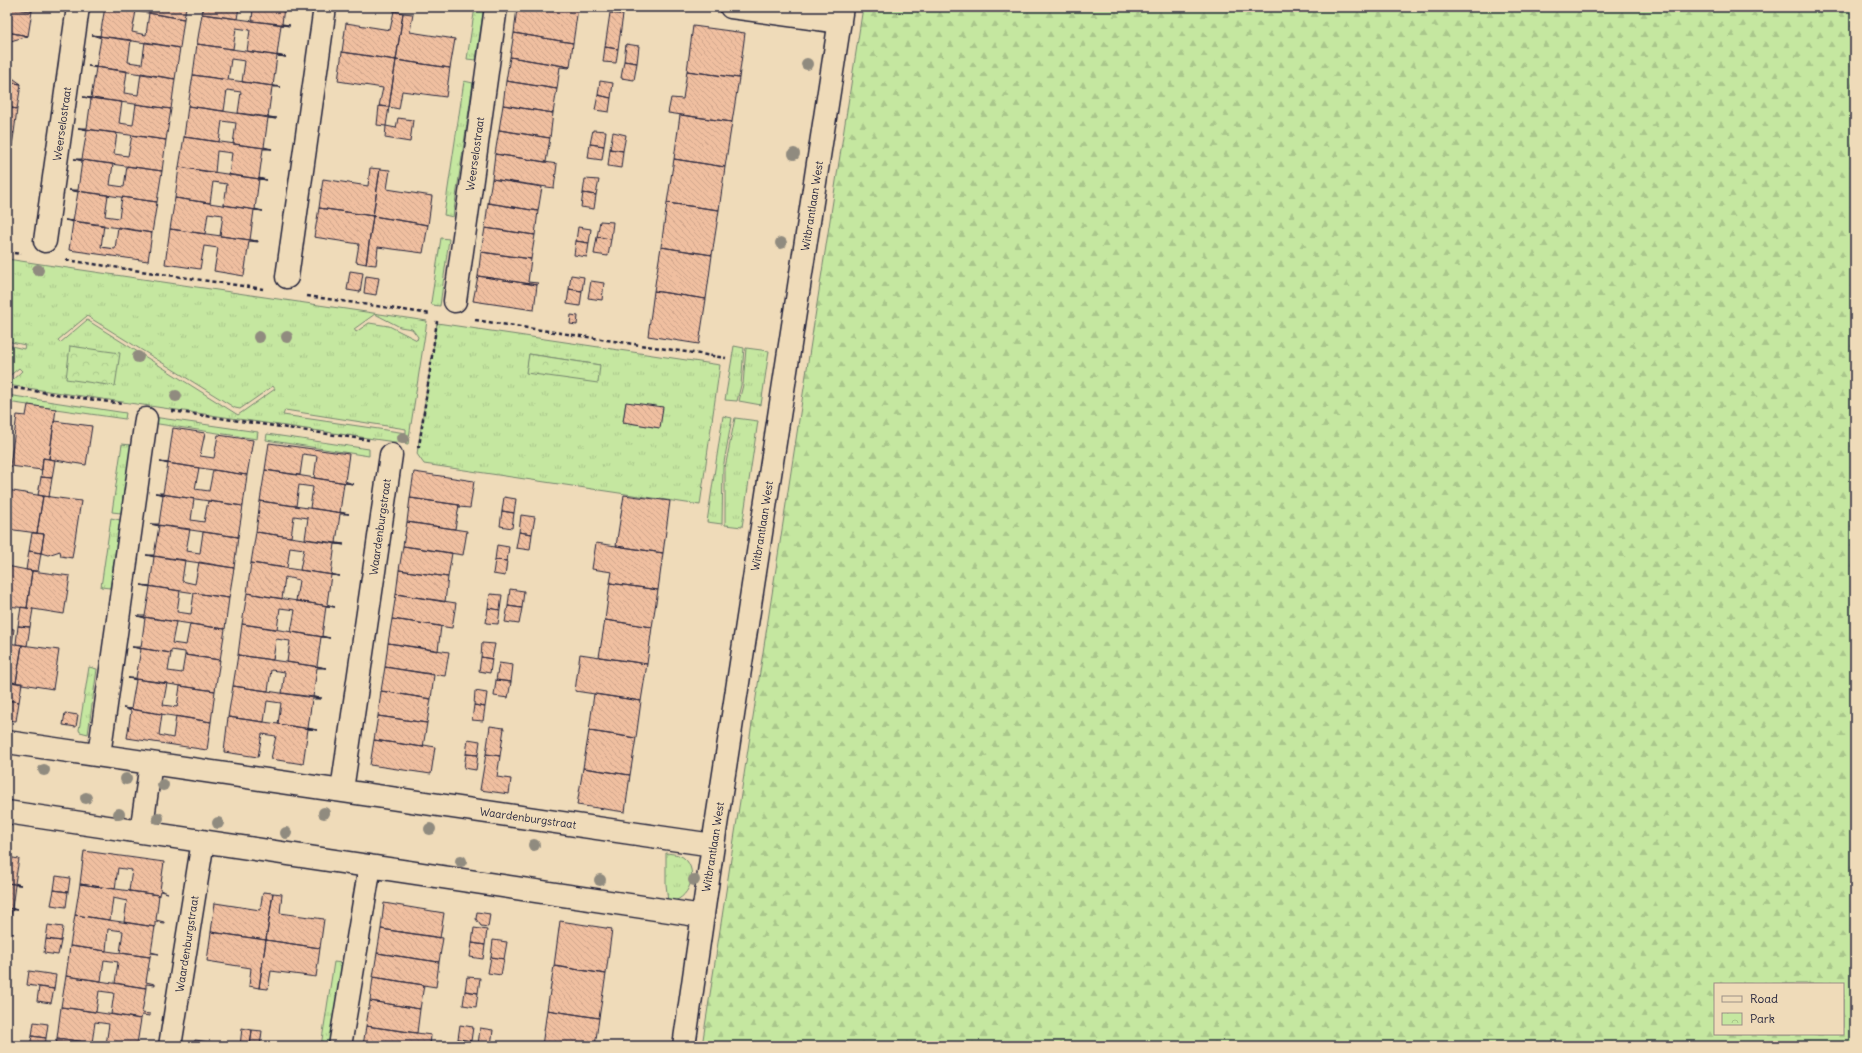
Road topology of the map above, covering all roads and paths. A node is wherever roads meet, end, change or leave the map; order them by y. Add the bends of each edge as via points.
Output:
1 (78, 7) edge
2 (325, 7) edge
3 (496, 7) edge
4 (731, 7) edge
5 (841, 15) edge
6 (45, 241) dead end
7 (7, 252) edge
8 (28, 255) dead end
9 (58, 259) dead end
10 (287, 277) dead end
11 (269, 290) dead end
12 (300, 295) dead end
13 (455, 301) dead end
14 (468, 319) dead end
15 (726, 358) dead end
16 (7, 387) edge
17 (124, 404) dead end
18 (172, 411) dead end
19 (146, 419) dead end
20 (412, 446) dead end
21 (384, 448) joint
22 (7, 742) edge
23 (99, 755) junction
24 (151, 762) junction
25 (342, 790) junction
26 (7, 812) edge
27 (141, 832) junction
28 (204, 841) junction
29 (713, 845) junction
30 (370, 866) junction
31 (703, 916) junction
32 (170, 1046) edge
33 (340, 1046) edge
34 (684, 1046) edge

1 - 6 street, Weerselostraat
2 - 10 street
3 - 13 street, Weerselostraat
4 - 5 street
5 - 29 street, Witbrantlaan West
7 - 8 path
9 - 11 path
12 - 20 path via 438,315 419,447
14 - 15 path
16 - 17 path
18 - 21 path
19 - 23 street
21 - 25 street, Waardenburgstraat
22 - 23 street, Waardenburgstraat
23 - 24 street, Waardenburgstraat
24 - 25 street, Waardenburgstraat
24 - 27 street
25 - 29 street, Waardenburgstraat
26 - 27 street
27 - 28 street
28 - 30 street
28 - 32 street, Waardenburgstraat
29 - 31 street, Witbrantlaan West
30 - 31 street
30 - 33 street
31 - 34 street, Witbrantlaan West

